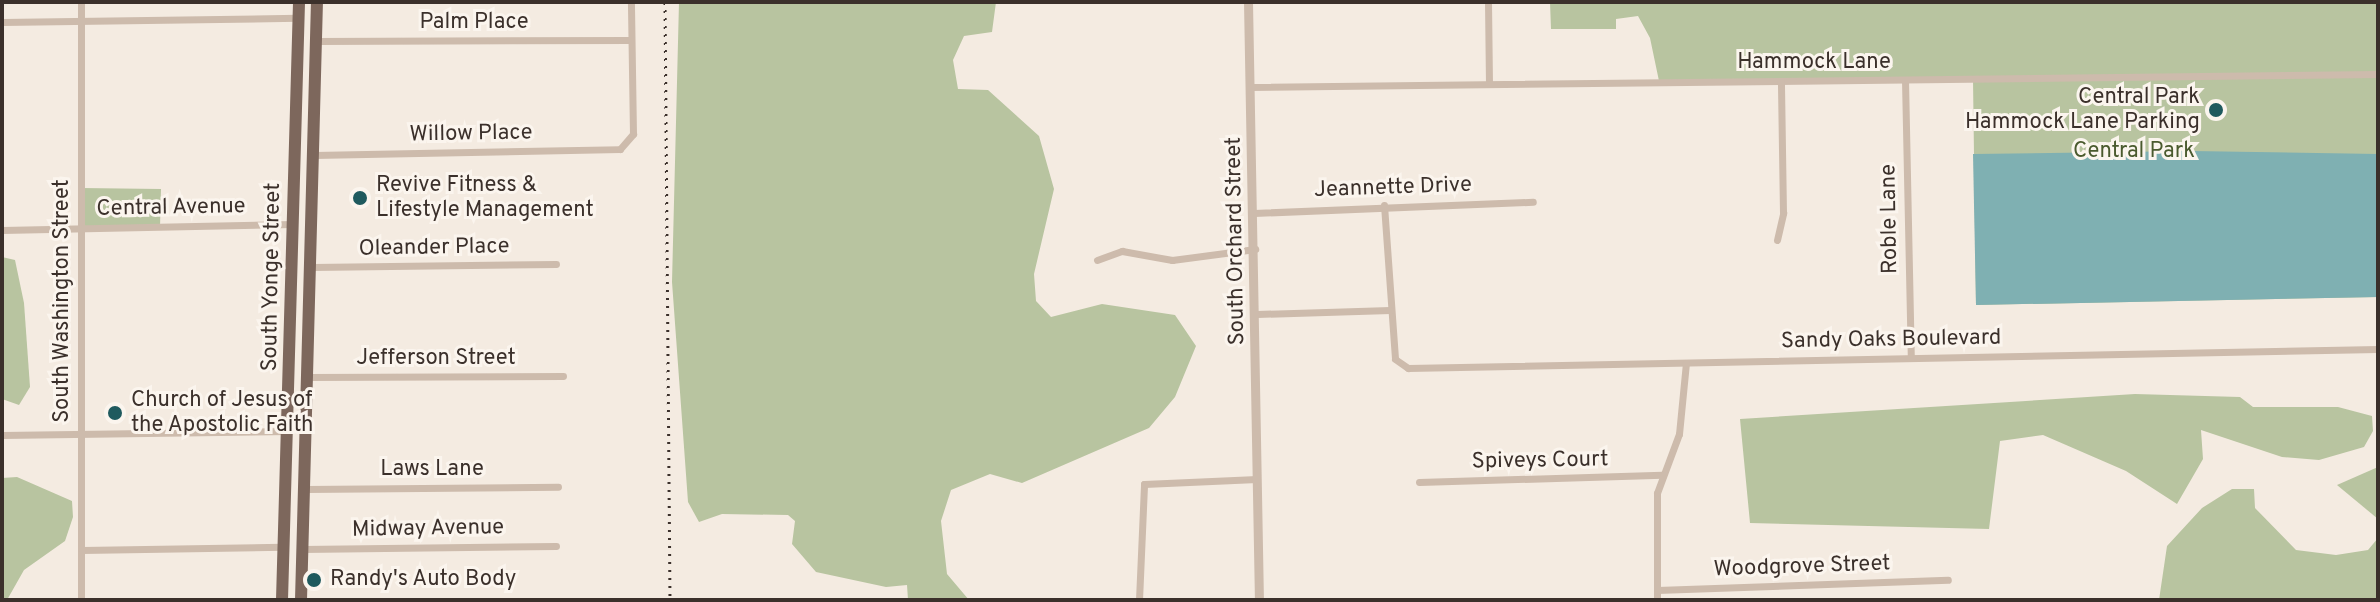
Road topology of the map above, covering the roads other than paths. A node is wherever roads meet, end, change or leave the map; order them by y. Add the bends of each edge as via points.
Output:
1 (81, 2) edge
2 (299, 2) edge
3 (317, 2) edge
4 (631, 2) edge
5 (1248, 2) edge
6 (1488, 2) edge
7 (298, 18) junction
8 (81, 21) junction
9 (2, 22) edge
10 (631, 40) junction
11 (316, 41) junction
12 (2378, 74) edge
13 (1905, 80) junction
14 (1781, 81) junction
15 (1489, 83) junction
16 (1250, 87) junction
17 (314, 155) junction
18 (1533, 202) dead end
19 (1384, 205) junction
20 (1254, 213) junction
21 (293, 224) junction
22 (81, 228) junction
23 (2, 230) edge
24 (1777, 240) dead end
25 (1255, 249) junction
26 (1097, 260) dead end
27 (312, 263) junction
28 (556, 264) dead end
29 (1390, 310) junction
30 (1257, 314) junction
31 (2378, 349) edge
32 (1911, 358) junction
33 (1686, 363) junction
34 (563, 376) dead end
35 (308, 377) junction
36 (288, 431) junction
37 (82, 434) junction
38 (2, 435) edge
39 (1662, 475) junction
40 (1257, 479) junction
41 (1419, 482) dead end
42 (558, 487) dead end
43 (306, 489) junction
44 (556, 546) dead end
45 (282, 547) junction
46 (302, 549) junction
47 (82, 550) junction
48 (282, 575) junction
49 (1948, 580) dead end
50 (1657, 590) junction
51 (81, 600) edge
52 (282, 600) edge
53 (288, 600) edge
54 (301, 600) edge
55 (1139, 600) edge
56 (1259, 600) edge
57 (1657, 600) edge

1 - 8 street, South Washington Street
2 - 7 main road, South Yonge Street
3 - 11 main road, South Yonge Street
4 - 10 street
5 - 16 street, South Orchard Street
6 - 15 street
7 - 8 street
7 - 21 main road, South Yonge Street
8 - 9 street
8 - 22 street, South Washington Street
10 - 11 street, Palm Place
10 - 17 street, Willow Place via 633,134 627,146
11 - 17 main road, South Yonge Street
12 - 13 street, Hammock Lane
13 - 14 street, Hammock Lane
13 - 32 street, Roble Lane
14 - 15 street, Hammock Lane
14 - 24 street via 1783,213
15 - 16 street, Hammock Lane
16 - 20 street, South Orchard Street
17 - 27 main road, South Yonge Street
18 - 19 street, Jeannette Drive
19 - 20 street, Jeannette Drive
19 - 29 street
20 - 25 street, South Orchard Street
21 - 22 street, Central Avenue
21 - 27 main road
21 - 36 main road, South Yonge Street
22 - 23 street, Central Avenue
22 - 37 street, South Washington Street
25 - 26 street via 1172,260 1122,251
25 - 30 street, South Orchard Street
27 - 28 street, Oleander Place
27 - 35 main road, South Yonge Street
29 - 30 street
29 - 33 street, Sandy Oaks Boulevard via 1395,359 1405,366
30 - 40 street, South Orchard Street
31 - 32 street, Sandy Oaks Boulevard
32 - 33 street, Sandy Oaks Boulevard
33 - 39 street via 1679,434
34 - 35 street, Jefferson Street
35 - 43 main road, South Yonge Street
36 - 37 street
36 - 45 main road, South Yonge Street
37 - 38 street
37 - 47 street, South Washington Street
39 - 41 street, Spiveys Court
39 - 50 street
40 - 55 street via 1144,484
40 - 56 street, South Orchard Street
42 - 43 street, Laws Lane
43 - 46 main road, South Yonge Street
44 - 46 street, Midway Avenue
45 - 47 street
45 - 48 main road, South Yonge Street
46 - 54 main road, South Yonge Street
47 - 51 street, South Washington Street
48 - 52 main road, South Yonge Street
48 - 53 main road
49 - 50 street, Woodgrove Street
50 - 57 street

